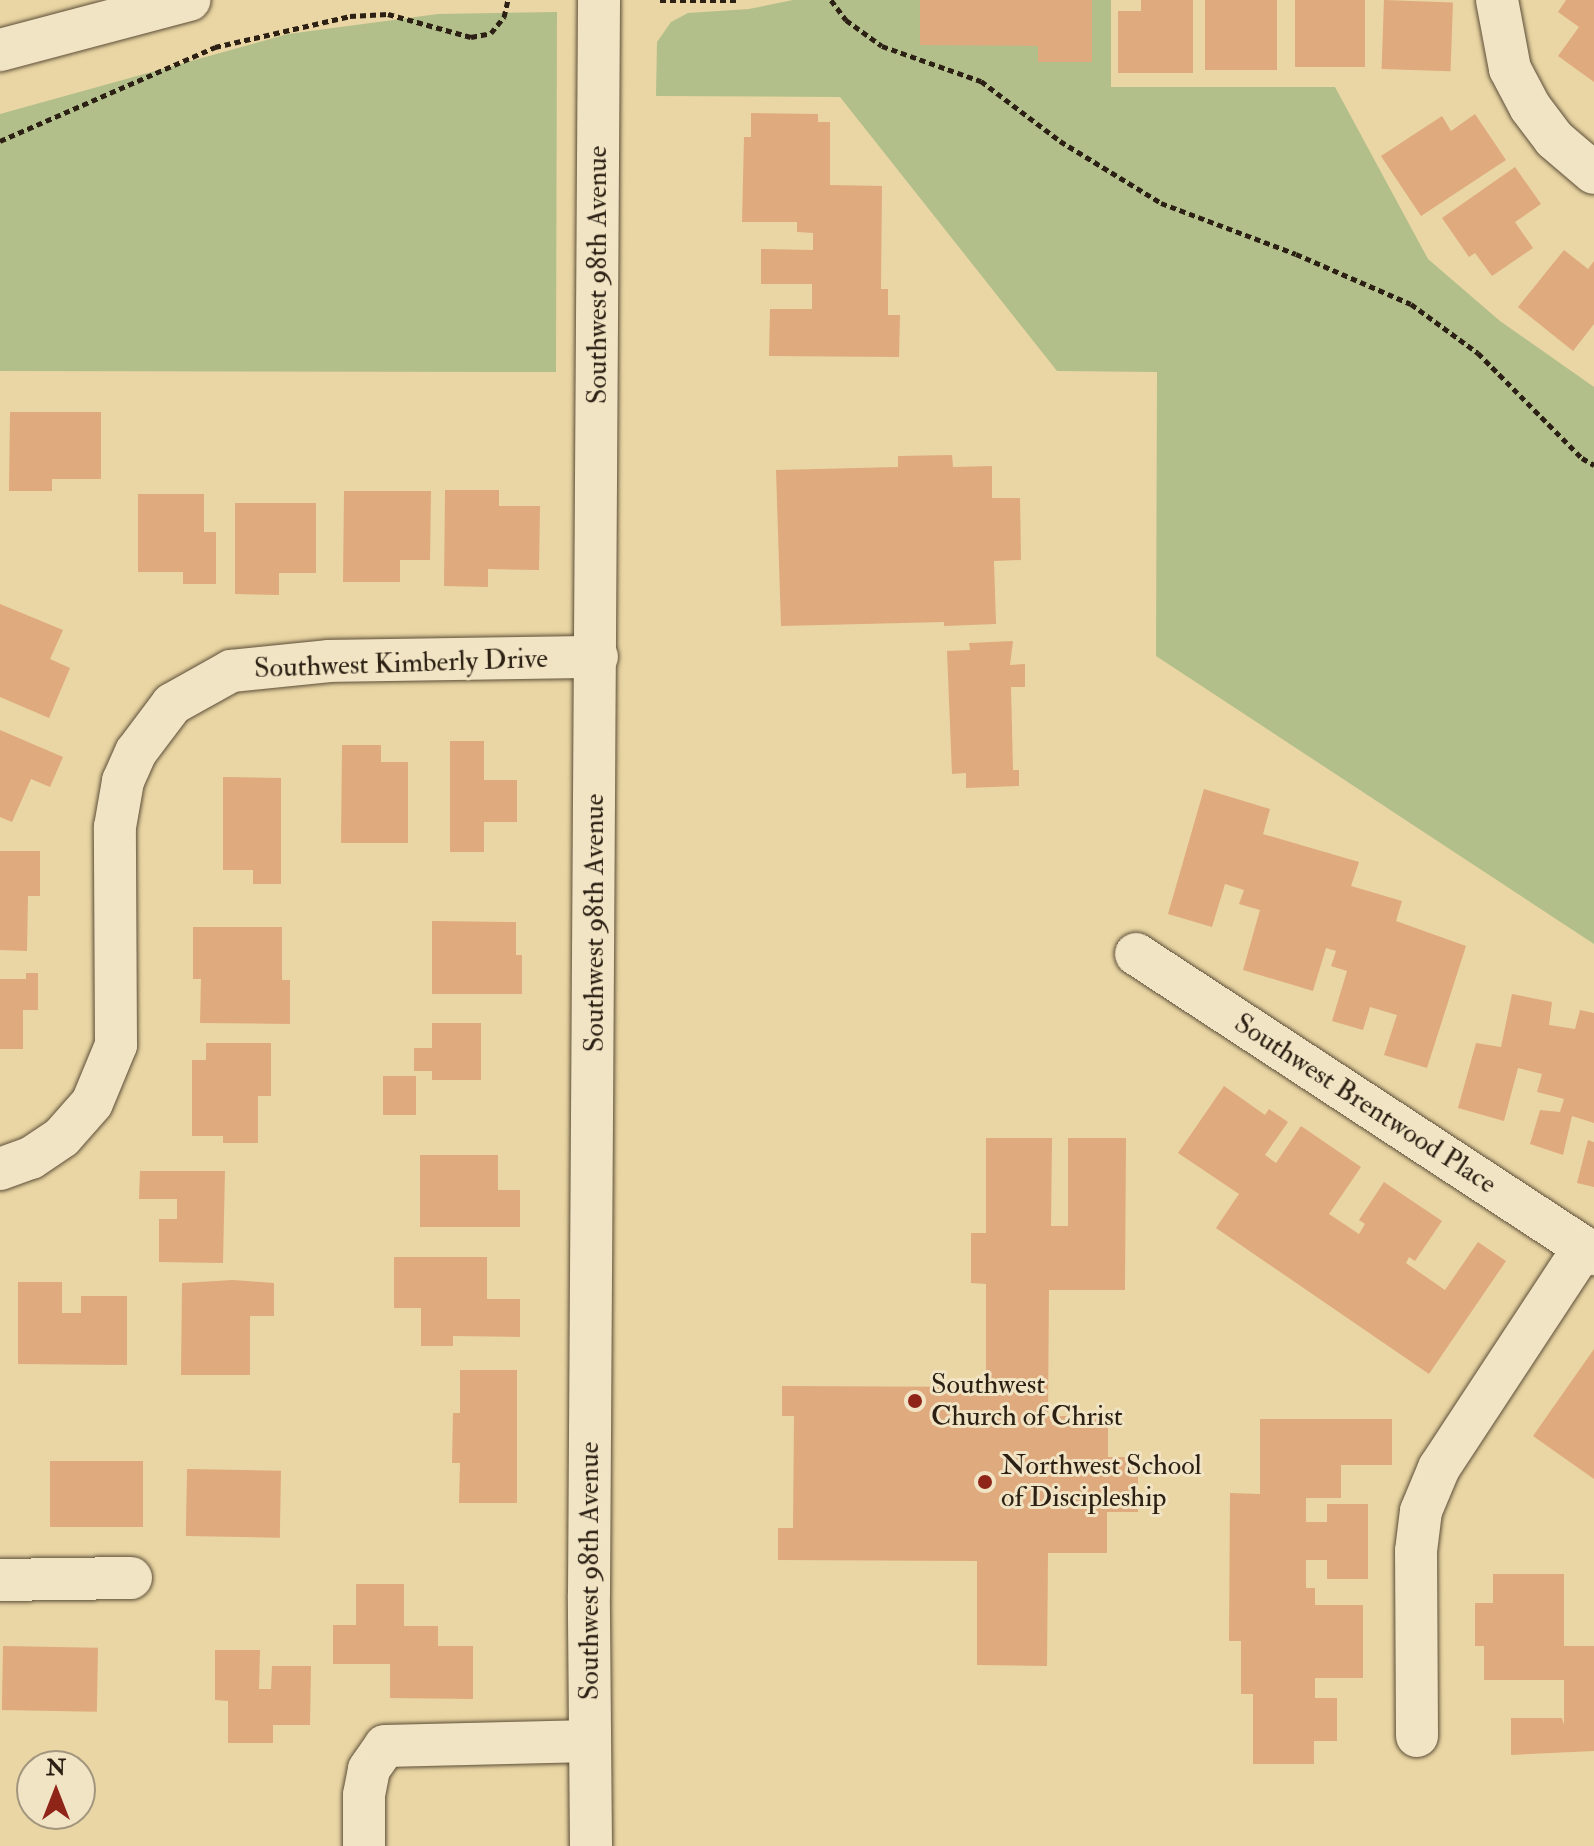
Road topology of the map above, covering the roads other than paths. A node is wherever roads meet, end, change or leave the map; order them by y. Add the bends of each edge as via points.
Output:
1 (189, 0) edge
2 (599, 0) edge
3 (1497, 0) edge
4 (0, 50) edge
5 (1594, 173) edge
6 (597, 657) junction
7 (1136, 954) dead end
8 (0, 1169) edge
9 (1589, 1250) edge
10 (131, 1578) dead end
11 (0, 1580) edge
12 (1417, 1736) dead end
13 (590, 1741) junction
14 (364, 1846) edge
15 (591, 1846) edge

1 - 4 street
2 - 6 street, Southwest 98th Avenue
3 - 5 street via 1510,69 1530,107 1554,139
6 - 8 street, Southwest Kimberly Drive via 329,661 231,671 172,704 136,752 123,781 115,827 116,1045 92,1103 62,1137 31,1158
6 - 13 street, Southwest 98th Avenue
7 - 9 street, Southwest Brentwood Place
9 - 12 street via 1439,1468 1421,1511 1416,1551
10 - 11 street
13 - 14 street via 385,1746 369,1769
13 - 15 street, Southwest 98th Avenue

